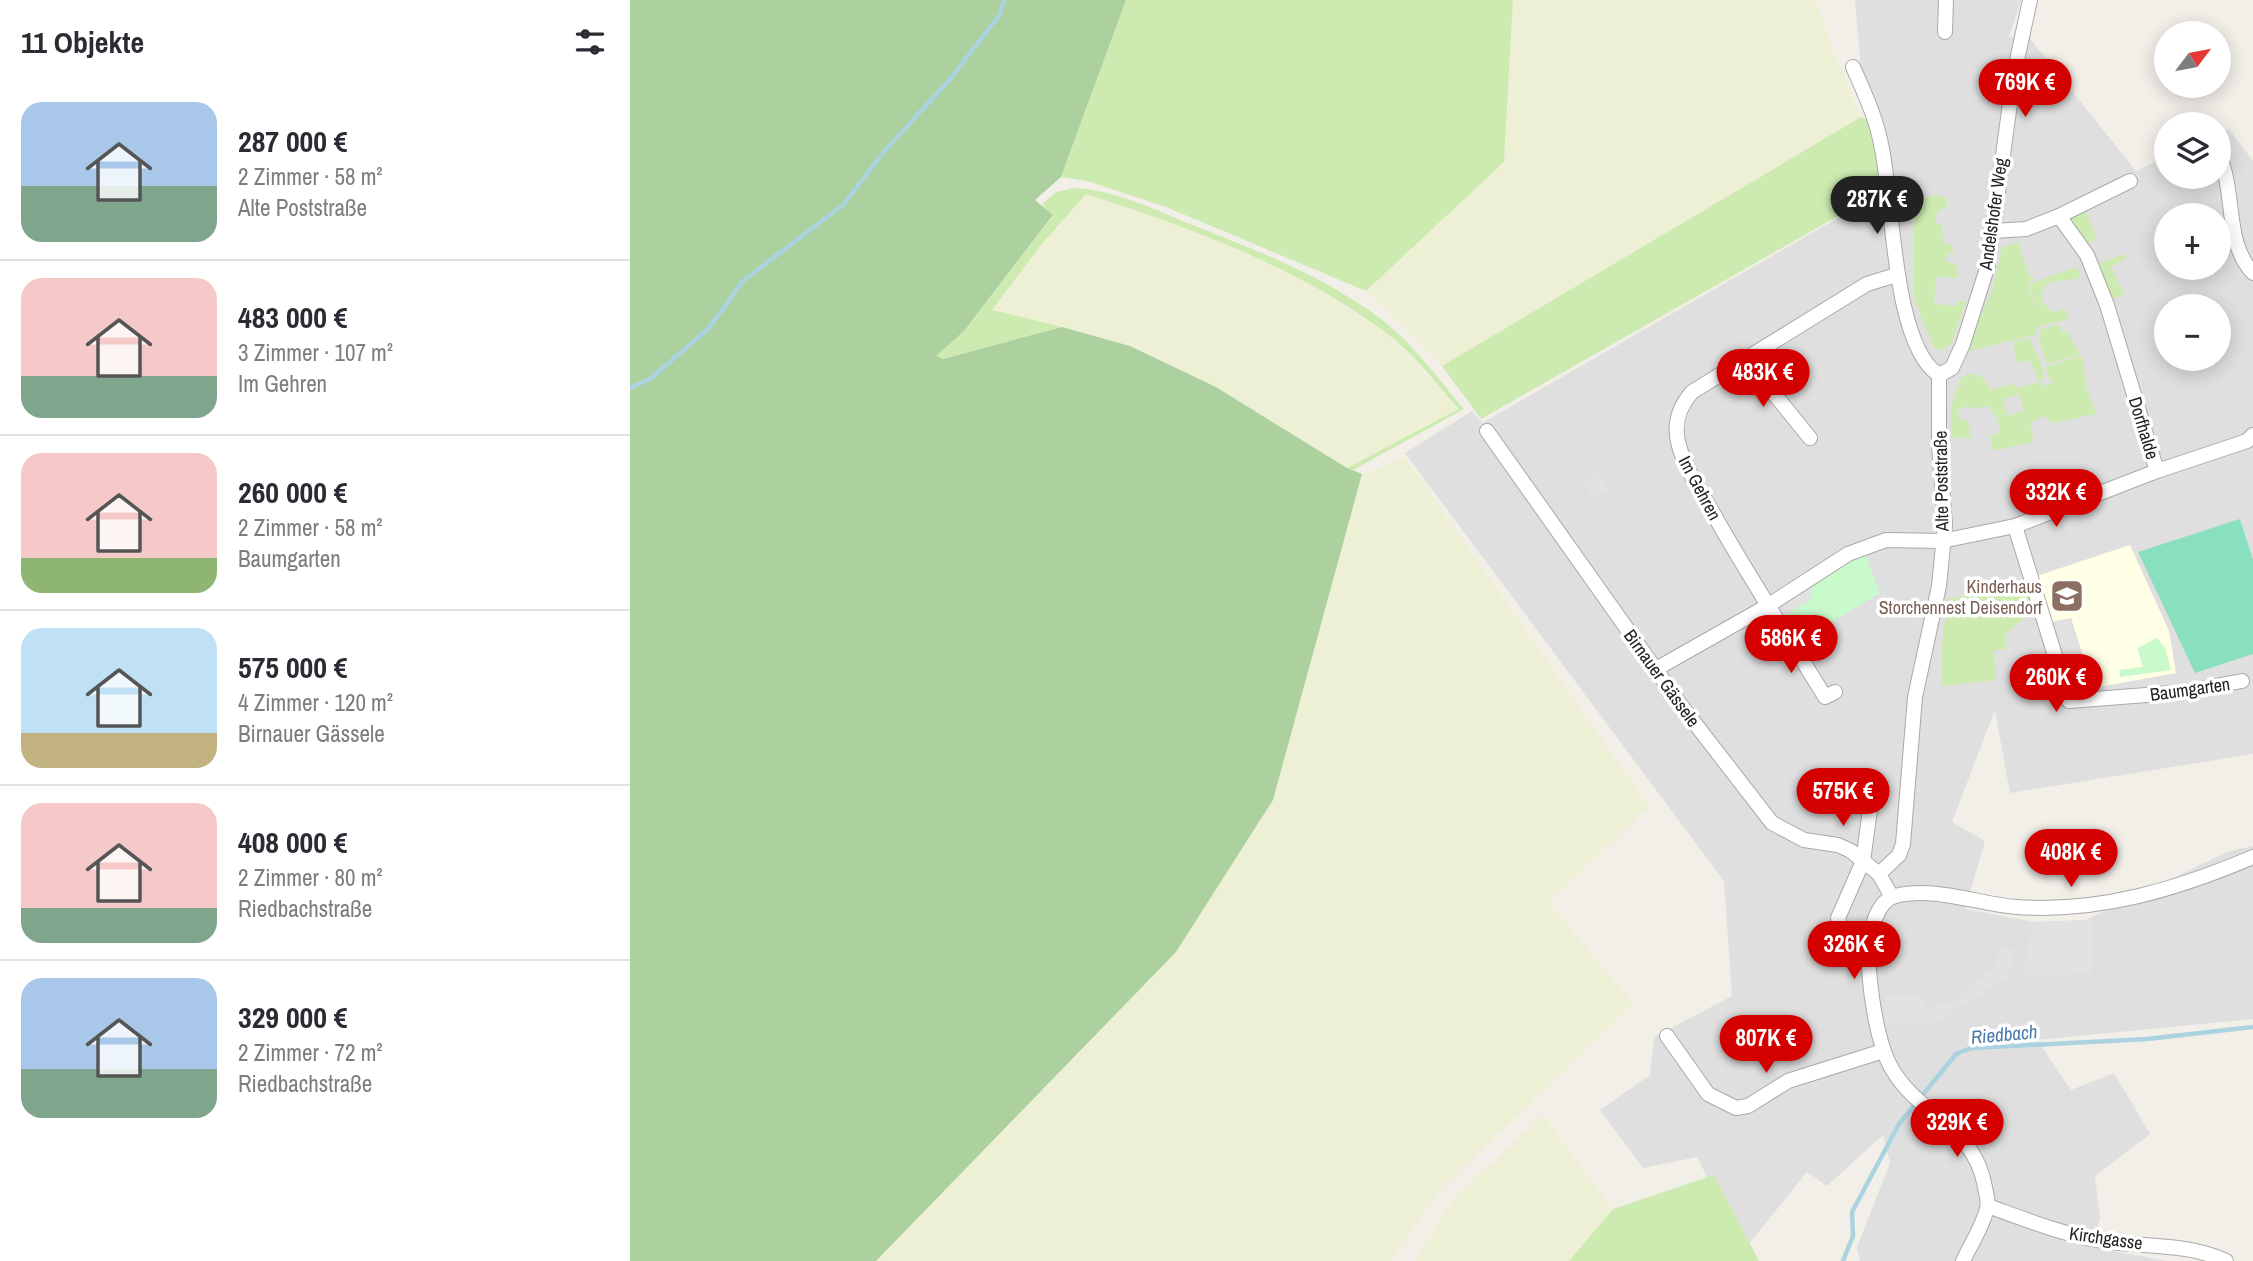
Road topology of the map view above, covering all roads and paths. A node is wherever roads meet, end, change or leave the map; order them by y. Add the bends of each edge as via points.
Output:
1 (1946, 0) edge
2 (2030, 0) edge
3 (1945, 32) dead end
4 (1853, 68) dead end
5 (2130, 181) dead end
6 (2229, 189) edge
7 (2059, 216) junction
8 (1993, 231) junction
9 (2253, 273) edge
10 (1896, 275) junction
11 (1754, 355) junction
12 (1939, 375) junction
13 (1487, 431) dead end
14 (2253, 435) edge
15 (1810, 438) dead end
16 (2157, 471) junction
17 (2015, 527) junction
18 (1942, 541) junction
19 (1769, 605) junction
20 (1656, 670) junction
21 (2242, 681) dead end
22 (1835, 692) dead end
23 (1873, 788) dead end
24 (2253, 857) edge
25 (1863, 861) junction
26 (1880, 874) junction
27 (1892, 897) junction
28 (1869, 951) junction
29 (1667, 1036) dead end
30 (1883, 1051) junction
31 (1988, 1206) junction
32 (1963, 1261) edge
33 (2226, 1261) edge

1 - 3 street
2 - 8 street, Andelshofer Weg via 2014,74
4 - 10 street via 1883,152
5 - 7 street
6 - 9 street via 2234,235
7 - 8 street via 2026,229
7 - 16 street, Dorfhalde via 2087,256 2107,305
8 - 12 street, Andelshofer Weg via 1988,265 1963,344 1952,368
10 - 11 street, Im Gehren via 1867,284
10 - 12 street via 1902,304 1927,367
11 - 15 street via 1771,390
11 - 19 street, Im Gehren via 1692,392 1681,405 1676,423 1688,469
12 - 18 street, Alte Poststraße
13 - 20 street, Birnauer Gässele
14 - 16 street via 2247,441
16 - 17 street, Dorfhalde
17 - 18 street, Dorfhalde
17 - 21 street, Baumgarten via 2069,701 2185,692
18 - 19 street via 1886,540 1849,554
18 - 26 street, Alte Poststraße via 1939,586 1914,697 1903,844 1899,855
19 - 20 street
19 - 22 street, Im Gehren via 1825,697
20 - 25 street, Birnauer Gässele via 1772,822 1804,840 1838,845
23 - 25 street
24 - 27 street via 2174,887 2079,907 2016,906 1950,896
25 - 26 street, Birnauer Gässele
25 - 28 street via 1838,918 1843,936
26 - 27 street
27 - 28 street via 1875,918
28 - 30 street
29 - 30 street via 1708,1094 1736,1108 1748,1106 1788,1082
30 - 31 street via 1909,1090 1971,1147 1983,1176
31 - 32 street
31 - 33 street, Kirchgasse via 2046,1228 2099,1240 2166,1245

